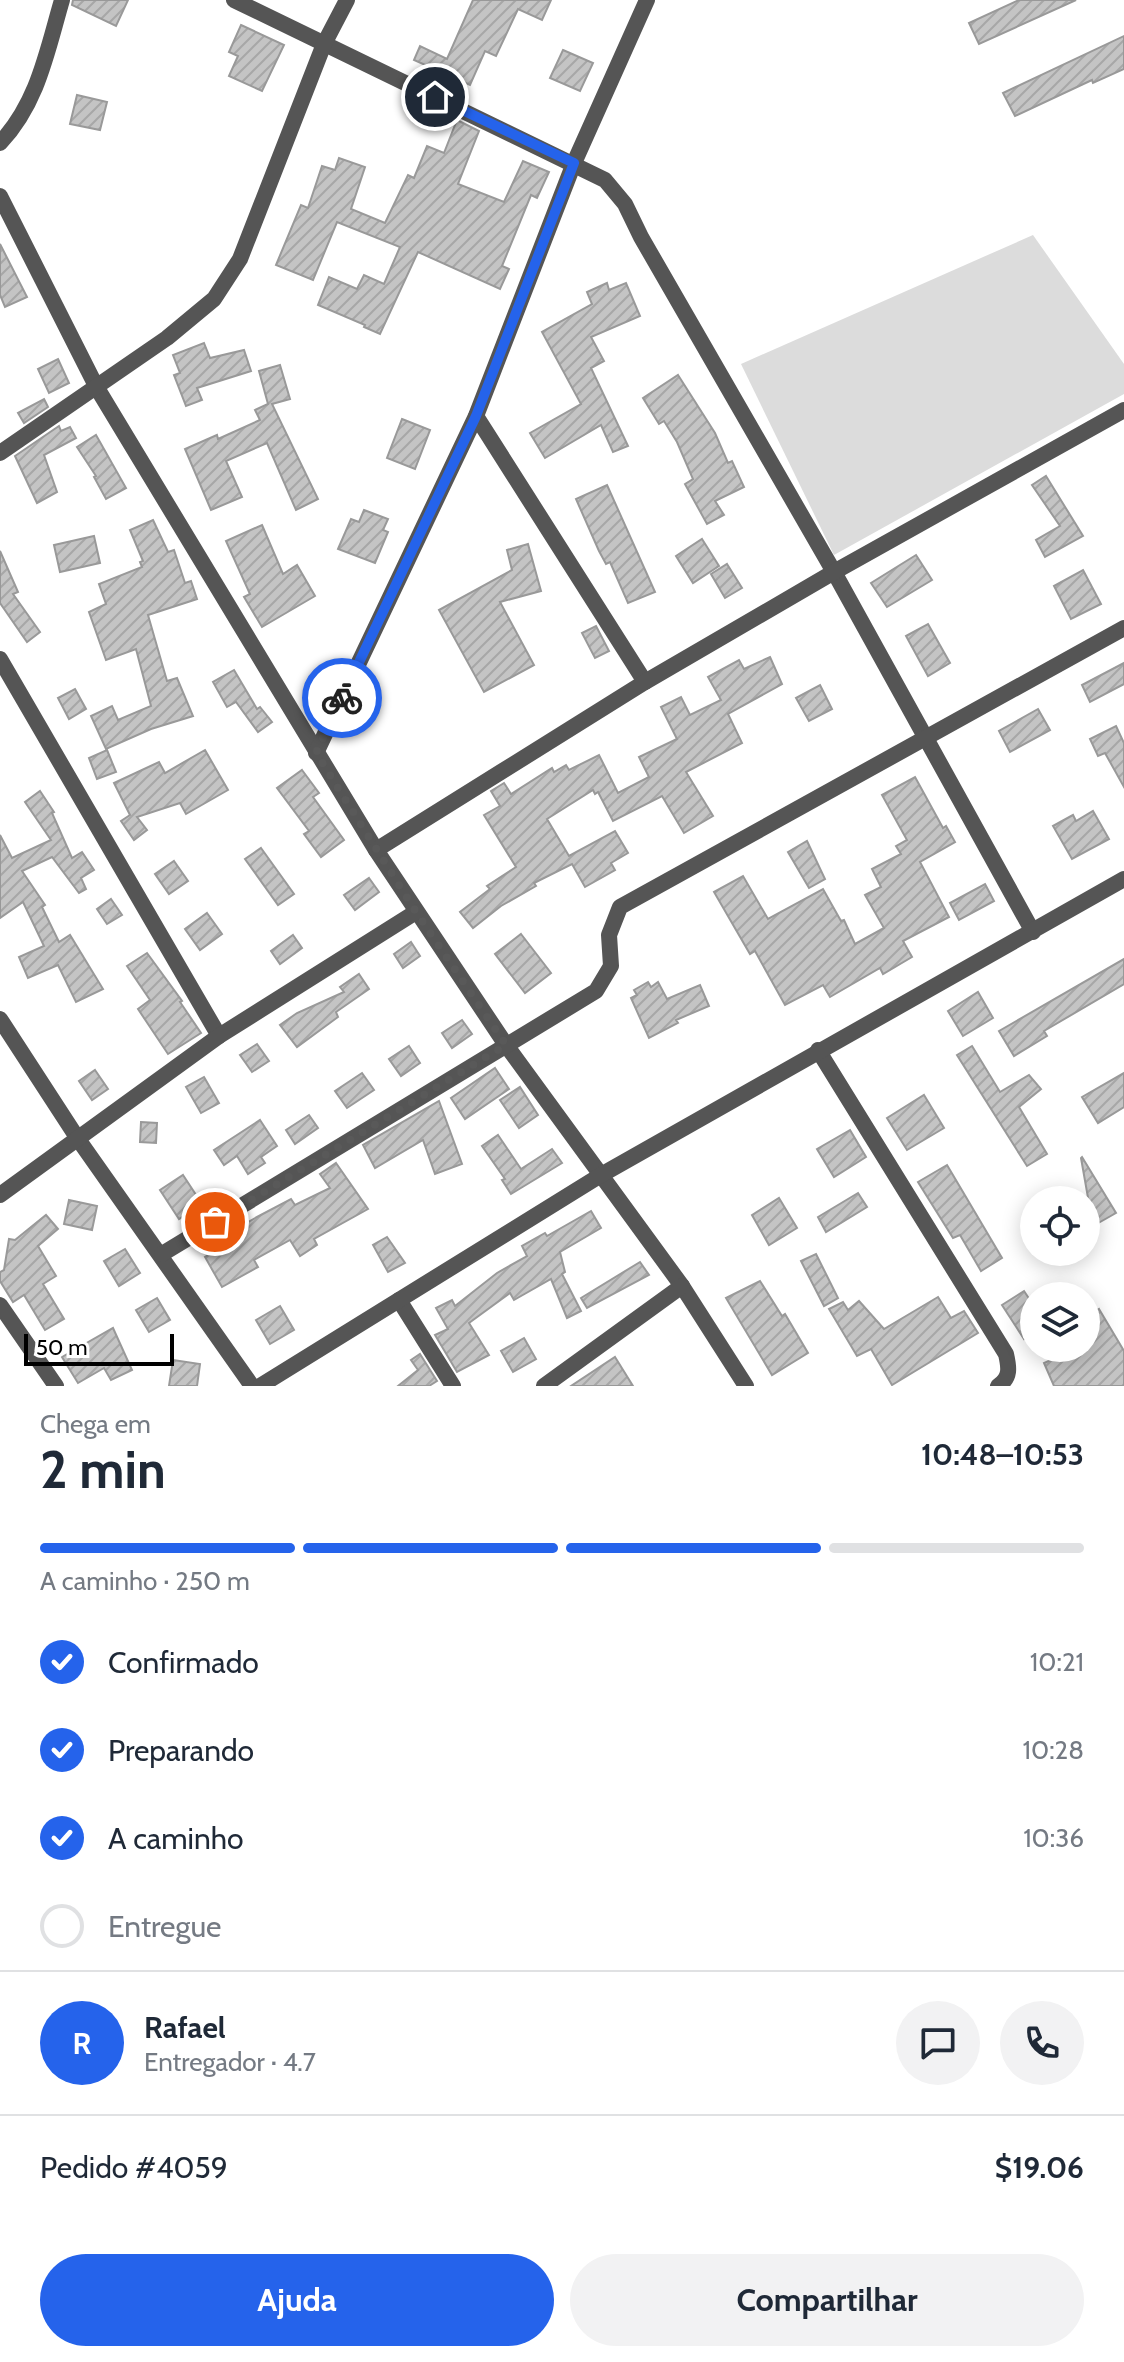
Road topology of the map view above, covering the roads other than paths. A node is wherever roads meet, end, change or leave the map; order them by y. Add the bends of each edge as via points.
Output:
1 (62, 0) edge
2 (234, 0) edge
3 (347, 0) edge
4 (647, 0) edge
5 (324, 44) junction
6 (0, 143) edge
7 (574, 163) junction
8 (0, 196) edge
9 (97, 388) junction
10 (1124, 410) edge
11 (476, 416) junction
12 (0, 453) edge
13 (834, 572) junction
14 (1124, 628) edge
15 (0, 659) edge
16 (645, 682) junction
17 (925, 737) junction
18 (316, 753) junction
19 (376, 850) junction
20 (1124, 879) edge
21 (416, 912) junction
22 (1033, 932) junction
23 (0, 1019) edge
24 (219, 1036) junction
25 (506, 1045) junction
26 (818, 1050) junction
27 (78, 1139) junction
28 (601, 1175) junction
29 (0, 1195) edge
30 (162, 1254) junction
31 (682, 1286) junction
32 (399, 1300) junction
33 (0, 1305) edge
34 (56, 1386) edge
35 (252, 1386) edge
36 (260, 1386) edge
37 (453, 1386) edge
38 (544, 1386) edge
39 (746, 1386) edge
40 (998, 1386) edge

1 - 6 street via 38,86 17,125
2 - 5 street
3 - 5 street
4 - 7 street
5 - 7 street
5 - 9 street via 240,259 214,299
7 - 11 street
7 - 13 street via 605,180 625,204
8 - 9 street
9 - 12 street
9 - 18 street
10 - 13 street
11 - 16 street
11 - 18 street
13 - 16 street
13 - 17 street
14 - 17 street
15 - 24 street
16 - 19 street
17 - 22 street
17 - 25 street via 620,907 609,935 611,966 596,991
18 - 19 street
19 - 21 street
20 - 22 street
21 - 24 street
21 - 25 street
22 - 26 street
23 - 27 street
24 - 27 street
25 - 28 street
25 - 30 street
26 - 28 street
26 - 40 street via 1006,1354 1010,1369
27 - 29 street
27 - 30 street
28 - 31 street
28 - 32 street
30 - 35 street
31 - 38 street
31 - 39 street
32 - 36 street
32 - 37 street
33 - 34 street

